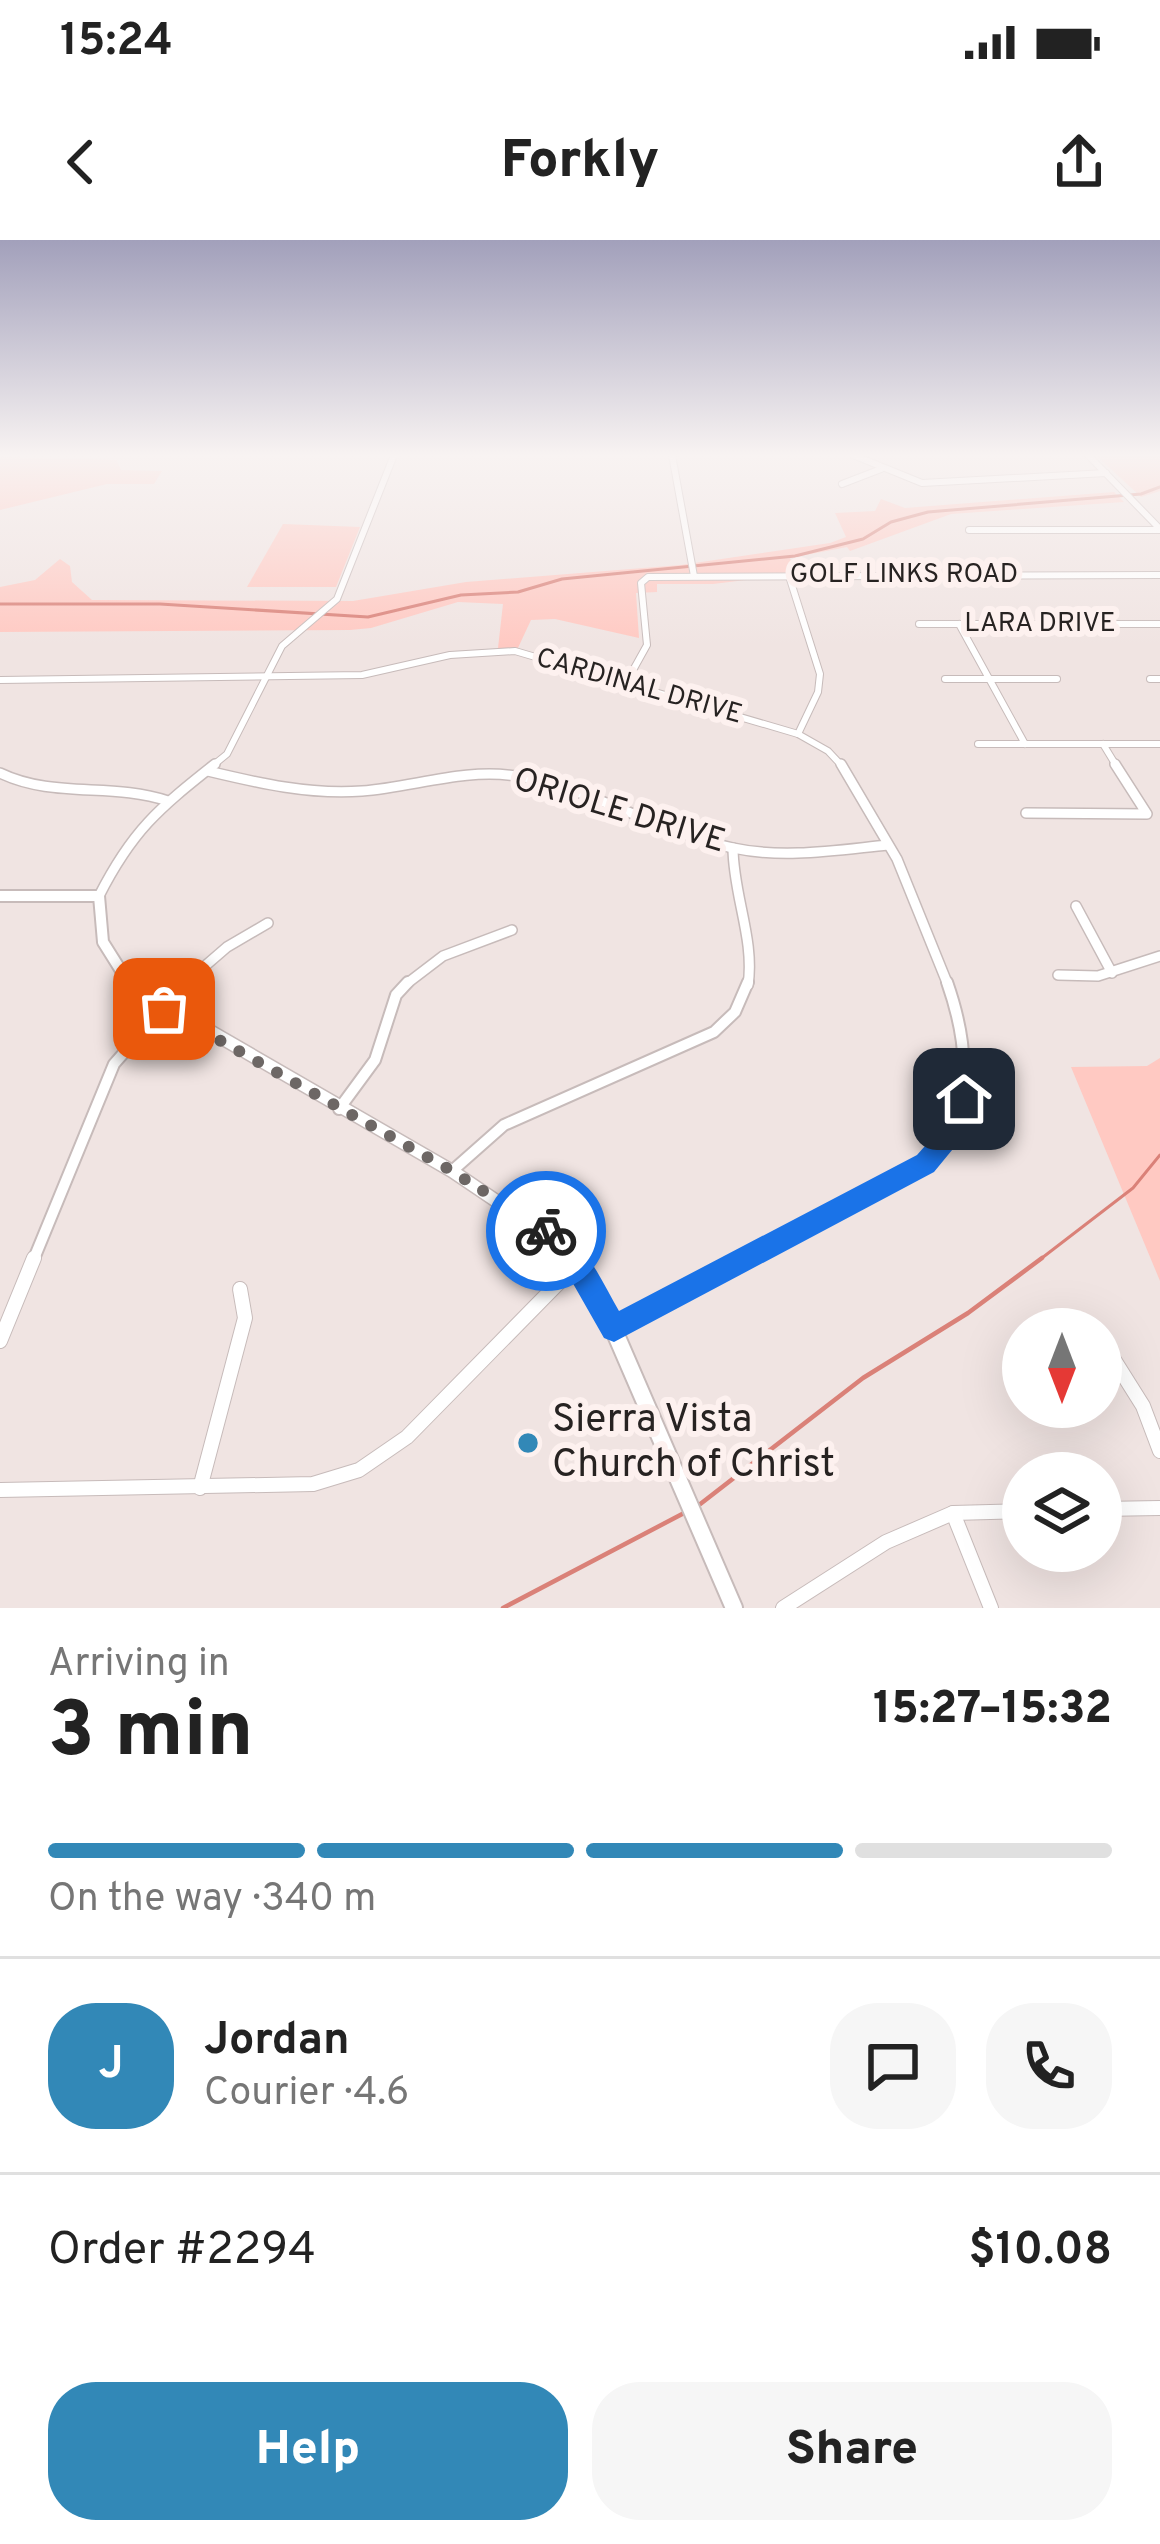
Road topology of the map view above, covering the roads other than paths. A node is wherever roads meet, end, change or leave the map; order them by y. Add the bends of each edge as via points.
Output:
1 (370, 519) edge
2 (684, 519) edge
3 (969, 530) dead end
4 (1160, 530) edge
5 (1160, 575) edge
6 (694, 576) junction
7 (789, 576) junction
8 (920, 624) dead end
9 (959, 624) junction
10 (1160, 624) edge
11 (265, 676) junction
12 (945, 679) dead end
13 (989, 679) junction
14 (1057, 679) dead end
15 (0, 680) edge
16 (627, 681) junction
17 (798, 734) junction
18 (977, 744) dead end
19 (1025, 744) junction
20 (1103, 744) junction
21 (1160, 744) edge
22 (208, 771) junction
23 (0, 773) edge
24 (168, 801) junction
25 (1026, 813) dead end
26 (888, 845) junction
27 (733, 848) junction
28 (0, 896) edge
29 (100, 896) junction
30 (1076, 906) dead end
31 (268, 923) dead end
32 (512, 930) dead end
33 (1160, 956) edge
34 (1112, 973) junction
35 (1058, 975) dead end
36 (164, 1009) junction
37 (339, 1109) junction
38 (452, 1171) junction
39 (577, 1264) junction
40 (240, 1289) dead end
41 (614, 1328) junction
42 (0, 1341) edge
43 (1122, 1373) edge
44 (1143, 1406) junction
45 (1160, 1406) edge
46 (1160, 1451) edge
47 (200, 1488) junction
48 (0, 1490) edge
49 (1160, 1508) edge
50 (1122, 1509) edge
51 (1002, 1512) edge
52 (953, 1513) junction
53 (734, 1608) edge
54 (783, 1608) edge
55 (991, 1608) edge

1 - 11 street via 342,591 282,646
2 - 6 street
3 - 4 street
5 - 7 street, GOLF LINKS ROAD
6 - 7 street, GOLF LINKS ROAD
6 - 16 street, GOLF LINKS ROAD via 641,583 646,645
7 - 17 street via 820,674
8 - 9 street, LARA DRIVE
9 - 10 street, LARA DRIVE
9 - 13 street
11 - 15 street, CARDINAL DRIVE
11 - 16 street, CARDINAL DRIVE via 362,675 496,651
11 - 22 street via 241,734
12 - 13 street
13 - 14 street
13 - 19 street
16 - 17 street, CARDINAL DRIVE
17 - 26 street, CARDINAL DRIVE via 844,767
18 - 19 street
19 - 20 street
20 - 21 street
20 - 25 street via 1147,814
22 - 24 street
22 - 27 street, ORIOLE DRIVE via 327,792 513,775
23 - 24 street via 39,790 147,791
24 - 29 street via 125,845
26 - 27 street, ORIOLE DRIVE via 803,854
26 - 41 street, CARDINAL DRIVE via 931,932 961,1023 968,1062 949,1136 926,1163
27 - 38 street via 730,877 752,975 734,1017 504,1125
28 - 29 street
29 - 36 street via 112,965
30 - 34 street
31 - 36 street via 232,942
32 - 37 street via 443,956 406,984 375,1060
33 - 34 street
34 - 35 street
36 - 37 street
36 - 42 street via 114,1064
37 - 38 street
38 - 39 street via 543,1229
39 - 41 street
39 - 47 street via 406,1438 359,1470 313,1484
40 - 47 street via 244,1318
41 - 53 street
43 - 44 street
44 - 45 street
44 - 46 street
47 - 48 street
49 - 50 street
51 - 52 street
52 - 54 street via 886,1542
52 - 55 street

